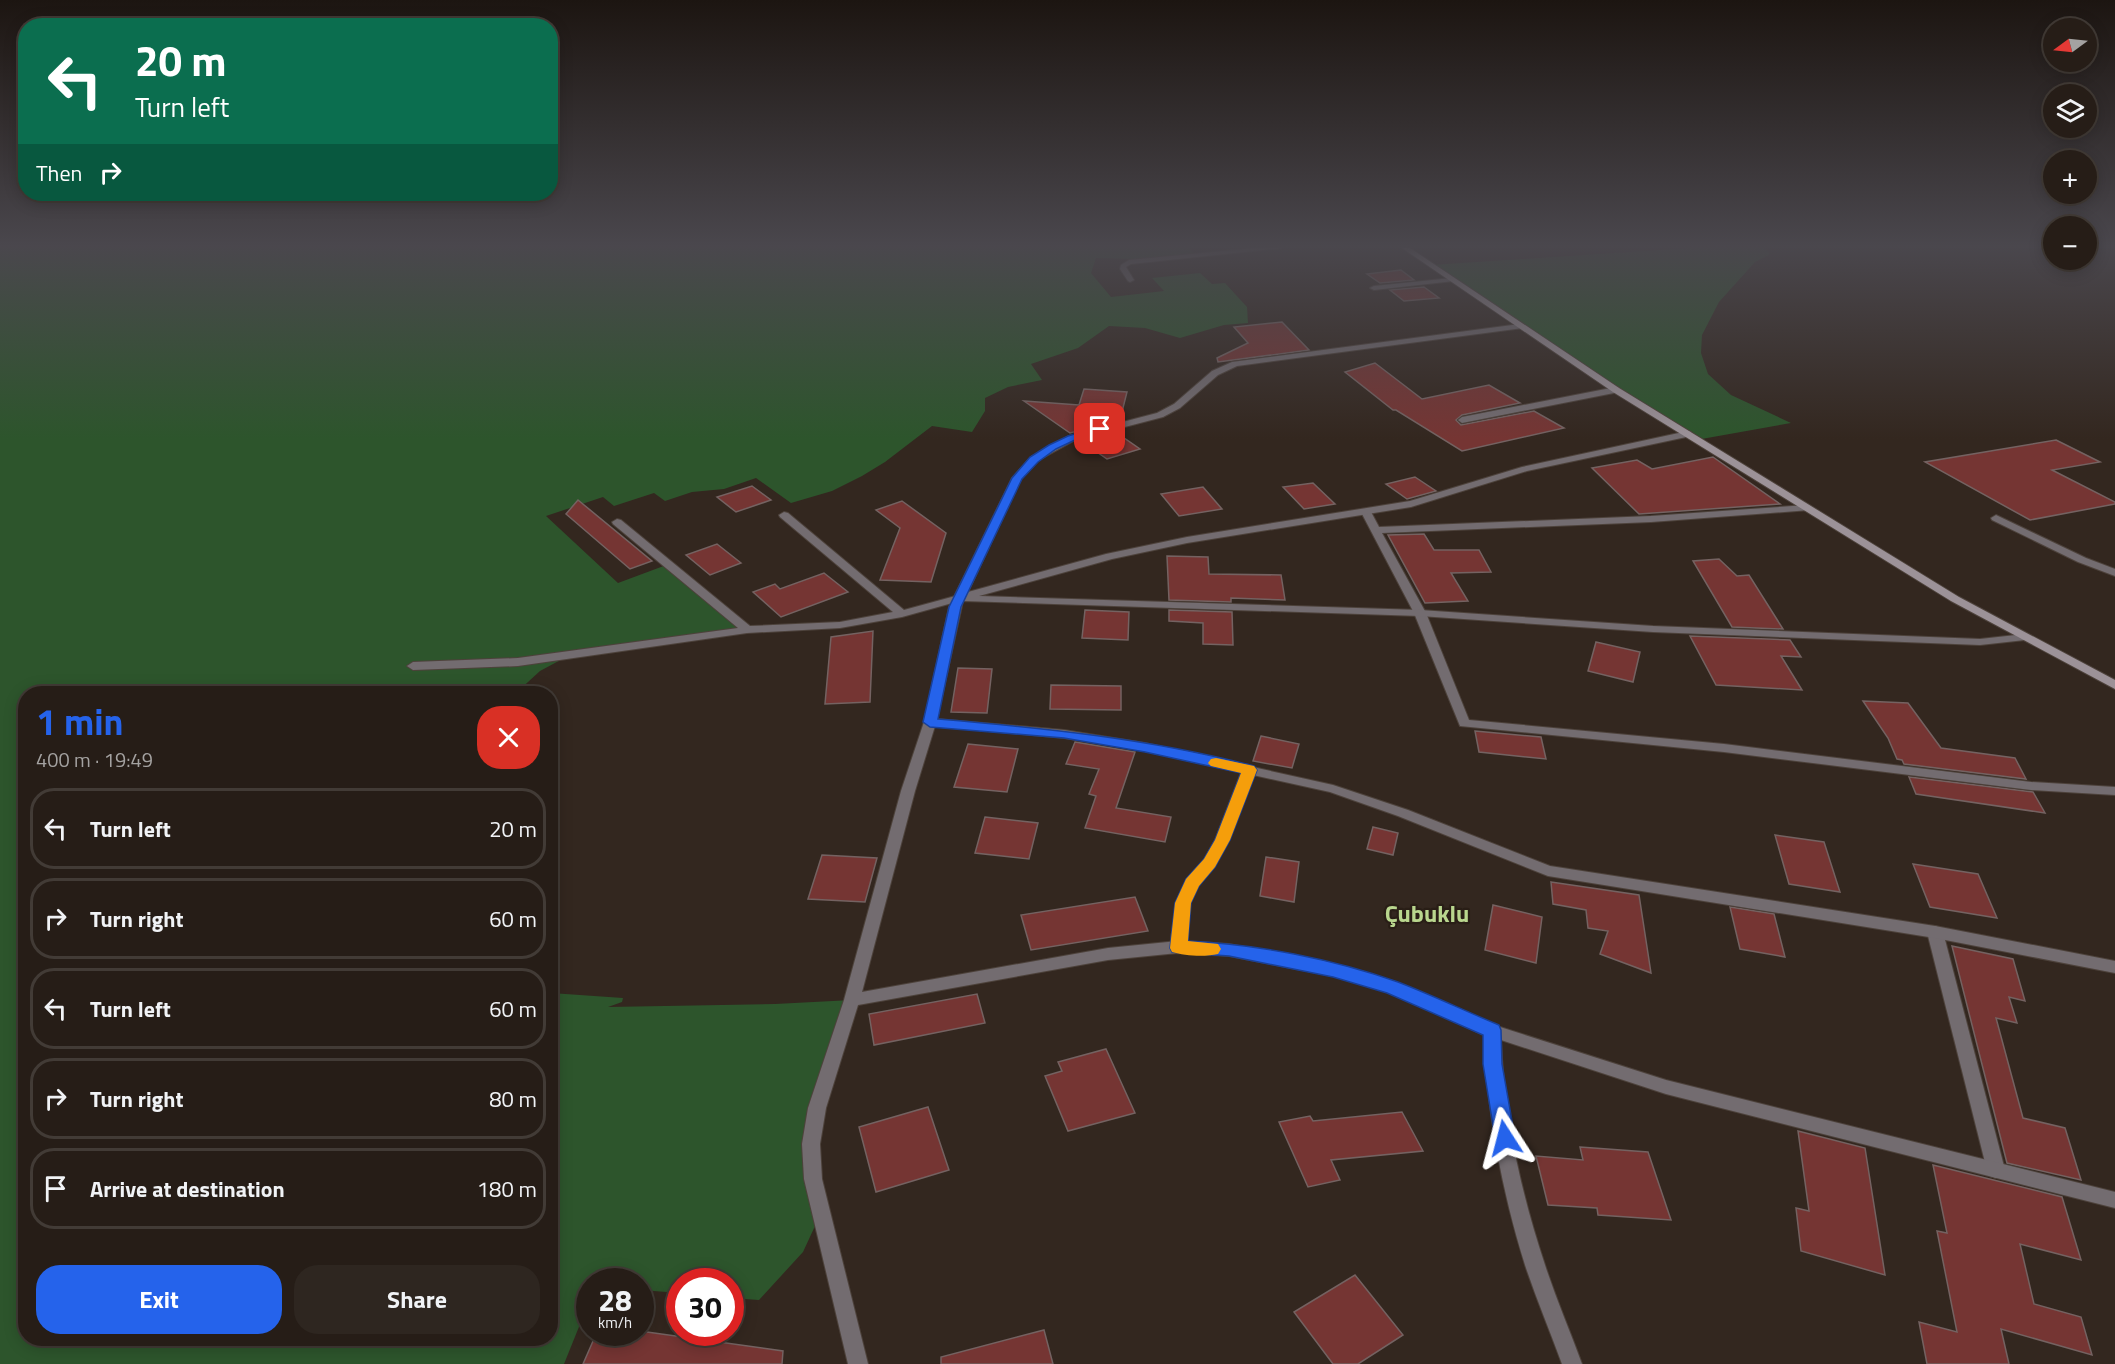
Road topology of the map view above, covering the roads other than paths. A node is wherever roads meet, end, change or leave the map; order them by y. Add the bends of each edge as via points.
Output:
1 (1499, 312) edge
2 (1520, 326) junction
3 (1616, 390) junction
4 (1462, 420) dead end
5 (1688, 434) junction
6 (1807, 508) junction
7 (1366, 512) junction
8 (784, 515) dead end
9 (1996, 518) dead end
10 (617, 522) dead end
11 (1376, 530) junction
12 (2115, 573) edge
13 (959, 598) junction
14 (1420, 613) junction
15 (902, 614) junction
16 (747, 630) junction
17 (2025, 637) junction
18 (413, 666) dead end
19 (2115, 685) edge
20 (930, 722) junction
21 (1249, 770) junction
22 (2115, 791) edge
23 (1935, 932) junction
24 (1178, 948) junction
25 (2115, 967) edge
26 (852, 1000) junction
27 (1492, 1030) junction
28 (1996, 1170) junction
29 (2115, 1200) edge
30 (858, 1364) edge
31 (1572, 1364) edge

1 - 2 street
2 - 3 street
2 - 13 street via 1235,364 1215,373 1177,406 1160,415 1052,447 1017,478
3 - 4 street
3 - 5 street
5 - 6 street
5 - 7 street via 1525,469 1443,496
6 - 11 street via 1651,519
6 - 17 street
7 - 11 street
7 - 13 street via 1121,554
8 - 15 street
9 - 12 street
10 - 16 street
11 - 14 street
13 - 14 street
13 - 15 street
13 - 20 street
14 - 17 street via 1980,642
14 - 22 street via 1464,723 1724,747 2031,786
15 - 16 street via 840,626
16 - 18 street via 518,662
17 - 19 street
20 - 21 street via 1064,734
20 - 26 street
21 - 23 street via 1333,789 1393,809 1548,871
21 - 24 street via 1222,840 1183,903
23 - 25 street
23 - 28 street
24 - 26 street via 1108,954
24 - 27 street via 1229,950 1333,970 1392,987
26 - 30 street via 817,1108 811,1144 813,1179
27 - 28 street via 1666,1087
27 - 31 street via 1493,1064 1505,1138 1532,1253
28 - 29 street

